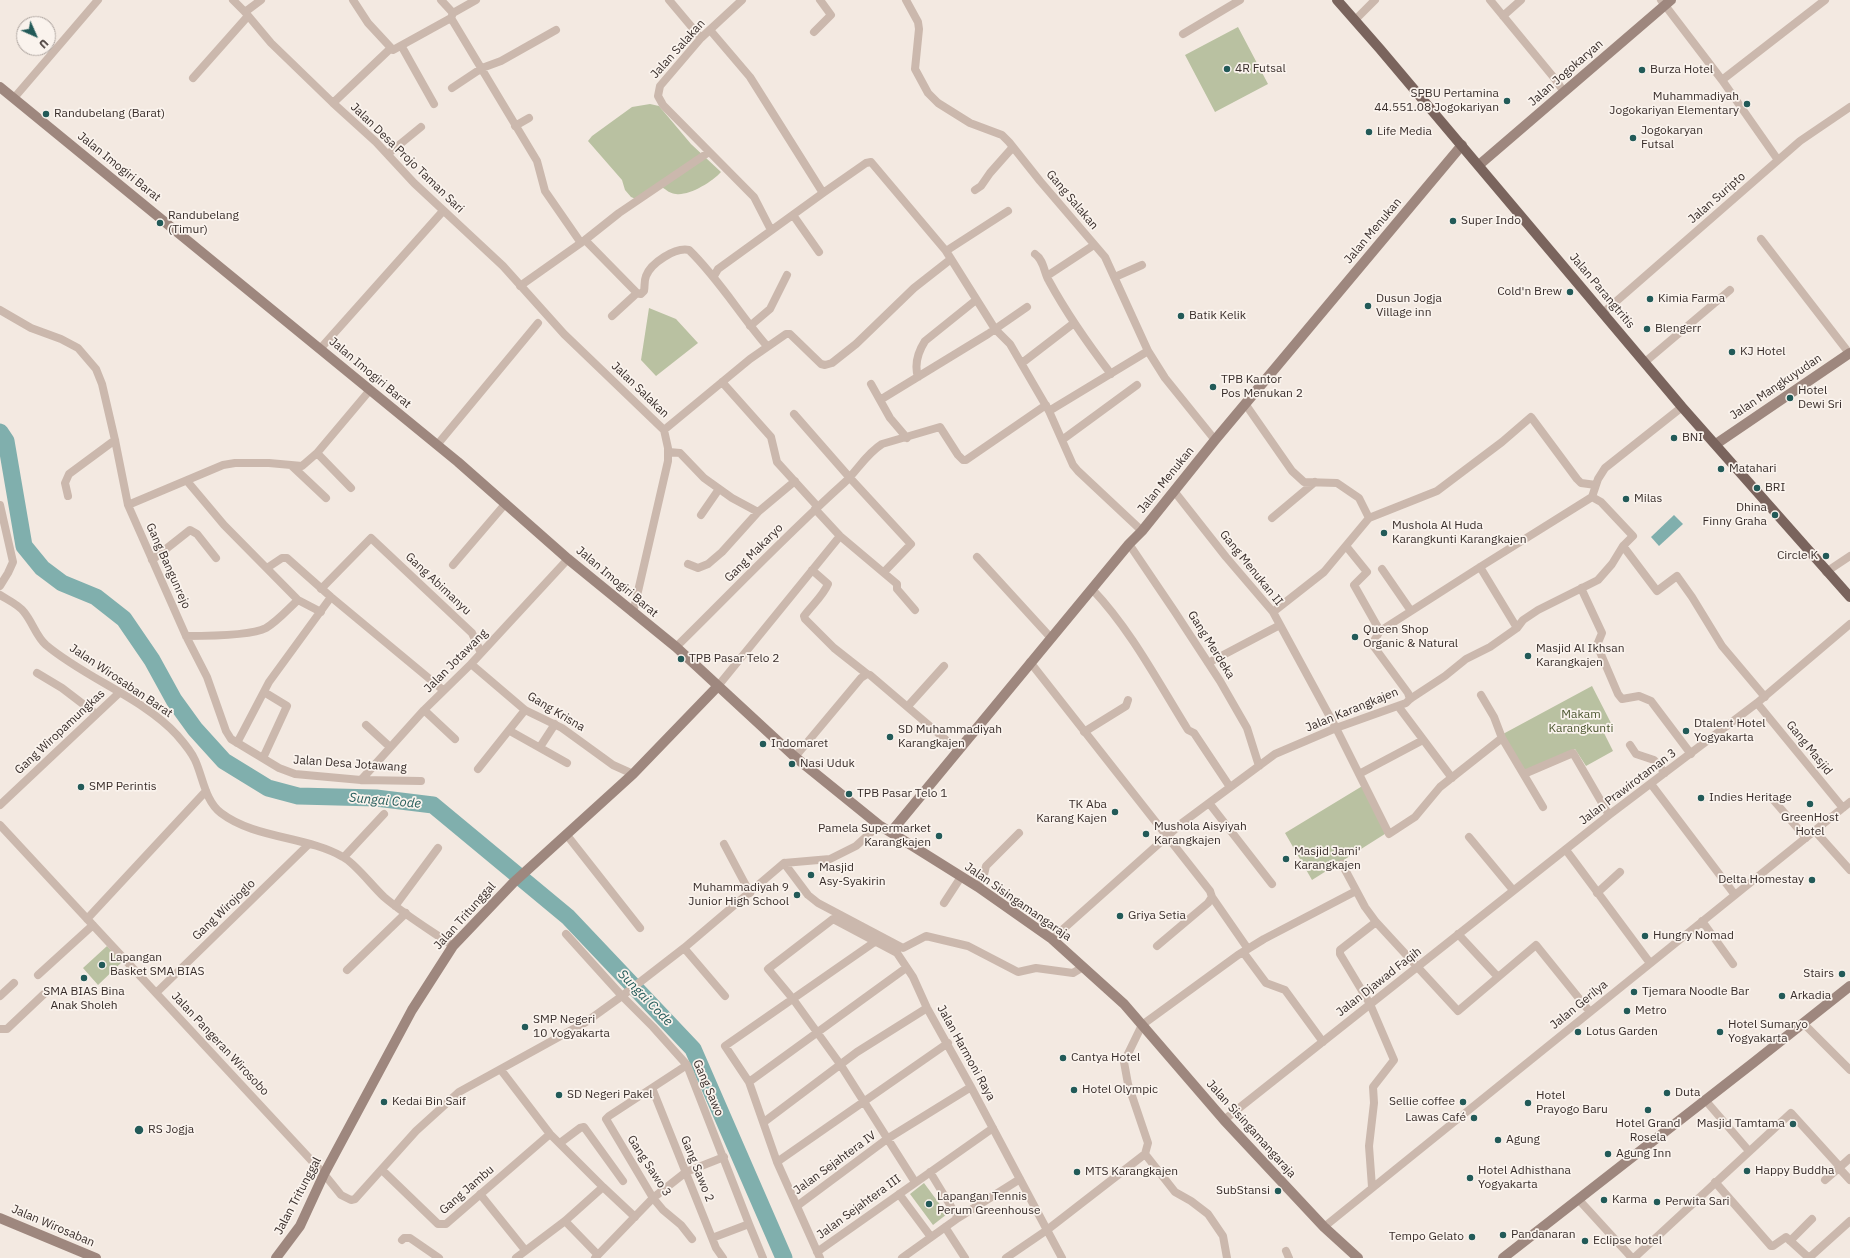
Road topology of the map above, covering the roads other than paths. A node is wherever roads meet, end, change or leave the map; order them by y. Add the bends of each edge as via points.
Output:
1 (98, 0) edge
2 (233, 0) edge
3 (261, 0) edge
4 (353, 0) edge
5 (441, 0) edge
6 (476, 0) edge
7 (669, 0) edge
8 (742, 0) edge
9 (820, 0) edge
10 (906, 0) edge
11 (1240, 0) edge
12 (1337, 0) edge
13 (1375, 0) edge
14 (1490, 0) edge
15 (1521, 0) edge
16 (1825, 0) edge
17 (1666, 2) edge
18 (247, 14) junction
19 (452, 15) junction
20 (1503, 16) junction
21 (1355, 20) junction
22 (556, 30) dead end
23 (710, 30) junction
24 (814, 32) dead end
25 (1182, 34) dead end
26 (701, 38) junction
27 (402, 47) junction
28 (391, 48) junction
29 (482, 68) junction
30 (193, 78) dead end
31 (1722, 80) junction
32 (0, 87) edge
33 (452, 88) dead end
34 (1564, 92) junction
35 (14, 98) junction
36 (333, 103) junction
37 (434, 104) dead end
38 (1850, 106) edge
39 (529, 118) dead end
40 (515, 126) junction
41 (421, 127) dead end
42 (1462, 145) junction
43 (1013, 146) junction
44 (709, 152) junction
45 (388, 154) junction
46 (1778, 160) junction
47 (1479, 165) junction
48 (975, 190) dead end
49 (823, 193) junction
50 (442, 210) junction
51 (1008, 211) dead end
52 (793, 214) junction
53 (771, 230) junction
54 (1761, 240) dead end
55 (583, 241) junction
56 (1094, 245) junction
57 (946, 251) junction
58 (819, 252) dead end
59 (1035, 254) dead end
60 (951, 259) junction
61 (1142, 265) dead end
62 (787, 275) dead end
63 (714, 276) junction
64 (1047, 276) junction
65 (1115, 277) junction
66 (520, 286) junction
67 (1730, 290) dead end
68 (637, 293) junction
69 (976, 300) junction
70 (1027, 307) dead end
71 (0, 310) edge
72 (1604, 312) junction
73 (612, 316) dead end
74 (538, 323) dead end
75 (1074, 323) junction
76 (750, 326) junction
77 (995, 329) junction
78 (767, 346) junction
79 (320, 348) junction
80 (1148, 351) junction
81 (1850, 353) edge
82 (1645, 362) junction
83 (1022, 364) junction
84 (1111, 374) junction
85 (918, 377) junction
86 (722, 382) junction
87 (871, 384) dead end
88 (1137, 385) dead end
89 (370, 390) junction
90 (880, 400) junction
91 (1246, 405) junction
92 (1682, 407) junction
93 (1048, 408) junction
94 (794, 414) dead end
95 (669, 427) junction
96 (907, 438) junction
97 (115, 440) junction
98 (1062, 440) junction
99 (1215, 440) junction
100 (1716, 444) junction
101 (437, 445) junction
102 (673, 452) junction
103 (317, 454) junction
104 (292, 466) junction
105 (850, 478) junction
106 (188, 481) junction
107 (795, 481) junction
108 (1315, 482) junction
109 (1596, 485) junction
110 (351, 488) dead end
111 (719, 489) junction
112 (1174, 491) junction
113 (68, 496) dead end
114 (1592, 497) junction
115 (326, 498) dead end
116 (506, 503) junction
117 (128, 505) junction
118 (816, 508) junction
119 (0, 509) edge
120 (758, 512) junction
121 (701, 514) dead end
122 (1272, 518) dead end
123 (1369, 518) junction
124 (1142, 531) junction
125 (840, 536) junction
126 (1129, 544) junction
127 (1346, 546) junction
128 (1623, 546) junction
129 (1850, 556) edge
130 (977, 557) dead end
131 (216, 558) dead end
132 (568, 558) junction
133 (152, 560) junction
134 (688, 564) dead end
135 (453, 565) dead end
136 (1480, 567) junction
137 (267, 568) junction
138 (1382, 569) dead end
139 (812, 570) junction
140 (884, 572) junction
141 (1826, 572) junction
142 (0, 586) edge
143 (1582, 588) junction
144 (321, 589) junction
145 (1092, 589) junction
146 (0, 595) edge
147 (331, 597) junction
148 (1850, 597) edge
149 (298, 600) junction
150 (915, 610) dead end
151 (1411, 611) junction
152 (321, 612) junction
153 (1273, 612) junction
154 (633, 613) junction
155 (1850, 624) edge
156 (1280, 625) junction
157 (1517, 628) junction
158 (1380, 631) junction
159 (186, 636) junction
160 (1051, 638) junction
161 (676, 647) junction
162 (481, 653) junction
163 (1030, 662) junction
164 (1208, 663) junction
165 (471, 664) junction
166 (944, 666) dead end
167 (37, 673) dead end
168 (867, 674) junction
169 (718, 686) junction
170 (443, 690) junction
171 (264, 692) junction
172 (120, 693) junction
173 (1481, 695) dead end
174 (1765, 696) junction
175 (1410, 699) junction
176 (1128, 700) dead end
177 (1757, 703) junction
178 (908, 706) junction
179 (1398, 706) junction
180 (424, 710) junction
181 (525, 710) junction
182 (96, 714) junction
183 (555, 724) junction
184 (366, 725) dead end
185 (1336, 728) junction
186 (510, 731) junction
187 (1084, 732) junction
188 (1502, 738) junction
189 (455, 739) dead end
190 (1423, 740) junction
191 (237, 743) junction
192 (1630, 745) dead end
193 (390, 747) junction
194 (540, 747) junction
195 (959, 751) junction
196 (1691, 754) junction
197 (795, 757) junction
198 (263, 758) junction
199 (567, 763) dead end
200 (1259, 766) junction
201 (478, 769) dead end
202 (1665, 773) junction
203 (633, 774) junction
204 (1359, 774) junction
205 (1524, 774) junction
206 (1452, 778) junction
207 (361, 780) junction
208 (421, 782) dead end
209 (1651, 784) junction
210 (1230, 787) junction
211 (206, 791) junction
212 (1770, 796) dead end
213 (1850, 802) edge
214 (1209, 803) junction
215 (0, 805) edge
216 (1543, 807) dead end
217 (1843, 808) junction
218 (384, 814) dead end
219 (1609, 815) junction
220 (0, 825) edge
221 (879, 825) junction
222 (1815, 831) junction
223 (891, 832) junction
224 (1019, 833) dead end
225 (566, 834) junction
226 (1166, 836) junction
227 (1470, 837) dead end
228 (1806, 838) junction
229 (308, 844) junction
230 (724, 844) dead end
231 (438, 848) dead end
232 (1566, 850) junction
233 (344, 857) junction
234 (1550, 862) joint
235 (784, 863) junction
236 (1342, 864) dead end
237 (1850, 870) edge
238 (1620, 872) dead end
239 (961, 877) junction
240 (1272, 884) dead end
241 (978, 887) junction
242 (1513, 890) junction
243 (1356, 891) junction
244 (750, 893) junction
245 (1597, 893) junction
246 (1735, 895) junction
247 (1212, 897) junction
248 (944, 903) dead end
249 (395, 906) junction
250 (406, 913) junction
251 (1702, 921) junction
252 (90, 922) junction
253 (1376, 922) junction
254 (640, 928) dead end
255 (566, 934) dead end
256 (1458, 934) junction
257 (1052, 939) junction
258 (876, 941) junction
259 (453, 946) junction
260 (1157, 946) dead end
261 (684, 948) junction
262 (1246, 950) junction
263 (1650, 964) junction
264 (1733, 964) dead end
265 (1083, 967) junction
266 (1417, 967) junction
267 (906, 968) junction
268 (347, 970) dead end
269 (38, 975) dead end
270 (1498, 977) junction
271 (14, 983) dead end
272 (1850, 986) edge
273 (156, 993) junction
274 (44, 994) dead end
275 (624, 994) junction
276 (0, 996) edge
277 (725, 996) dead end
278 (793, 999) junction
279 (1370, 1004) junction
280 (927, 1008) junction
281 (1590, 1012) junction
282 (1803, 1023) junction
283 (1142, 1025) junction
284 (0, 1029) edge
285 (818, 1032) junction
286 (1323, 1042) junction
287 (948, 1043) junction
288 (840, 1064) junction
289 (687, 1065) junction
290 (501, 1070) junction
291 (1850, 1070) edge
292 (749, 1082) junction
293 (971, 1087) junction
294 (652, 1088) junction
295 (1706, 1101) junction
296 (863, 1102) junction
297 (1224, 1120) junction
298 (764, 1122) junction
299 (993, 1128) junction
300 (550, 1134) junction
301 (887, 1140) junction
302 (560, 1143) junction
303 (1749, 1151) junction
304 (1145, 1154) junction
305 (724, 1157) junction
306 (1850, 1158) edge
307 (777, 1162) junction
308 (1839, 1168) junction
309 (382, 1170) junction
310 (686, 1172) junction
311 (930, 1172) junction
312 (324, 1174) junction
313 (1020, 1179) junction
314 (1825, 1180) dead end
315 (1850, 1180) edge
316 (623, 1182) dead end
317 (915, 1182) junction
318 (1715, 1182) junction
319 (603, 1187) junction
320 (1372, 1187) junction
321 (480, 1194) junction
322 (899, 1194) junction
323 (653, 1198) junction
324 (1579, 1200) junction
325 (796, 1206) junction
326 (635, 1217) junction
327 (0, 1218) edge
328 (958, 1218) junction
329 (1812, 1219) dead end
330 (565, 1221) junction
331 (1850, 1221) edge
332 (749, 1224) junction
333 (1324, 1226) junction
334 (945, 1227) junction
335 (1047, 1230) junction
336 (931, 1237) junction
337 (712, 1238) junction
338 (692, 1239) dead end
339 (402, 1240) dead end
340 (1790, 1241) junction
341 (525, 1250) junction
342 (428, 1255) edge
343 (818, 1255) edge
344 (82, 1256) edge
345 (596, 1256) edge
346 (96, 1258) edge
347 (276, 1258) edge
348 (439, 1258) edge
349 (516, 1258) edge
350 (724, 1258) edge
351 (763, 1258) edge
352 (902, 1258) edge
353 (965, 1258) edge
354 (1006, 1258) edge
355 (1062, 1258) edge
356 (1227, 1258) edge
357 (1356, 1258) edge
358 (1503, 1258) edge
359 (1633, 1258) edge
360 (1809, 1258) edge

1 - 35 street
2 - 18 street, Jalan Desa Projo Taman Sari
3 - 18 street
4 - 28 street via 363,17
5 - 19 street
6 - 19 street
7 - 26 street
8 - 23 street, Jalan Salakan
9 - 24 street via 831,15
10 - 43 street, Gang Salakan via 920,29 915,69 928,93 938,103 970,123 1004,137
11 - 25 street
12 - 21 main road, Jalan Parangtritis
13 - 21 street
14 - 20 street
15 - 20 street
16 - 31 street
17 - 31 street
17 - 34 main road, Jalan Jogokaryan
18 - 30 street
18 - 36 street, Jalan Desa Projo Taman Sari via 271,43
19 - 27 street
19 - 29 street
20 - 34 street
21 - 42 main road, Jalan Parangtritis
22 - 29 street
23 - 26 street, Jalan Salakan
23 - 49 street via 750,77
26 - 44 street, Jalan Salakan via 660,86 658,96 663,105
27 - 28 street via 396,50
27 - 37 street
28 - 36 street
29 - 33 street
29 - 40 street
31 - 46 street
32 - 35 main road, Jalan Imogiri Barat
34 - 47 main road, Jalan Jogokaryan
35 - 79 main road, Jalan Imogiri Barat
36 - 45 street, Jalan Desa Projo Taman Sari
38 - 46 street, Jalan Suripto
39 - 40 street
40 - 55 street via 537,161 545,191
41 - 45 street
42 - 47 main road, Jalan Parangtritis
42 - 91 main road, Jalan Menukan
43 - 48 street
43 - 56 street, Gang Salakan
44 - 53 street via 754,197
44 - 55 street via 619,213
45 - 50 street, Jalan Desa Projo Taman Sari
46 - 72 street, Jalan Suripto
47 - 72 main road, Jalan Parangtritis
49 - 52 street
49 - 57 street via 871,162
50 - 66 street, Jalan Desa Projo Taman Sari via 503,266
50 - 79 street
51 - 57 street
52 - 53 street
52 - 58 street
53 - 63 street via 718,269
54 - 81 street
55 - 66 street
55 - 68 street
56 - 64 street
56 - 65 street, Gang Salakan via 1105,257
57 - 60 street
59 - 64 street
60 - 69 street
60 - 78 street via 914,288 856,344 832,363 821,364 790,334
61 - 65 street
62 - 76 street via 770,309
63 - 68 street via 689,250 684,249 657,262 646,275 644,292
63 - 76 street
64 - 75 street
65 - 80 street, Gang Salakan
66 - 95 street, Jalan Salakan via 564,334
67 - 82 street
68 - 73 street
69 - 77 street
69 - 85 street via 925,341 916,362
70 - 77 street
71 - 97 street, Gang Bangunrejo via 31,328 71,344 89,359 102,384
72 - 82 main road, Jalan Parangtritis
74 - 101 street
75 - 83 street
75 - 84 street
76 - 78 street
77 - 83 street via 1010,344
77 - 85 street
78 - 86 street
79 - 89 main road, Jalan Imogiri Barat
80 - 84 street
80 - 99 street, Gang Salakan via 1169,383
81 - 100 main road, Jalan Mangkuyudan
82 - 92 main road, Jalan Parangtritis
83 - 93 street
84 - 93 street
85 - 90 street
86 - 95 street
86 - 107 street via 771,437 777,462
87 - 90 street
88 - 98 street
89 - 101 main road, Jalan Imogiri Barat
89 - 103 street
90 - 96 street via 890,418
91 - 99 main road, Jalan Menukan
91 - 108 street via 1292,471 1304,482
92 - 100 main road, Jalan Parangtritis
92 - 109 street via 1605,468
93 - 96 street, Gang Makaryo via 966,460 958,455 940,427
93 - 98 street
94 - 105 street
95 - 102 street, Jalan Salakan via 667,435
96 - 105 street, Gang Makaryo via 876,448
97 - 113 street via 69,474 65,483
97 - 117 street, Gang Bangunrejo
98 - 124 street via 1078,471
99 - 112 main road, Jalan Menukan
100 - 141 main road, Jalan Parangtritis
101 - 116 main road, Jalan Imogiri Barat
102 - 111 street via 685,458
102 - 154 street, Jalan Salakan
103 - 104 street via 302,466
103 - 110 street
104 - 106 street via 269,463 230,464
104 - 115 street
105 - 118 street, Gang Makaryo
105 - 140 street via 911,544
106 - 117 street
106 - 137 street via 224,524
107 - 118 street
107 - 120 street
108 - 122 street
108 - 123 street via 1337,483 1359,498
109 - 114 street
109 - 123 street via 1581,483 1577,479 1531,417 1437,491
111 - 120 street
111 - 121 street
112 - 124 main road, Jalan Menukan
112 - 153 street, Gang Menukan II
114 - 128 street via 1601,502 1633,536
114 - 136 street
116 - 132 main road, Jalan Imogiri Barat
116 - 135 street
117 - 133 street, Gang Bangunrejo
118 - 125 street
118 - 161 street, Gang Makaryo
119 - 142 street via 13,562
120 - 134 street via 708,564 698,568
123 - 127 street
124 - 126 main road, Jalan Menukan
125 - 139 street
125 - 140 street
126 - 145 main road, Jalan Menukan
126 - 164 street, Gang Merdeka
127 - 153 street via 1324,572
127 - 158 street via 1367,572 1354,585
128 - 143 street via 1598,580
128 - 174 street via 1657,591 1677,576 1722,646
129 - 141 street
130 - 160 street
131 - 133 street via 190,530
132 - 154 main road, Jalan Imogiri Barat
132 - 162 street, Jalan Jotawang
133 - 159 street, Gang Bangunrejo
136 - 151 street
136 - 157 street
137 - 144 street via 285,557
137 - 149 street
138 - 151 street
139 - 168 street via 828,584 804,616 805,619 834,648
139 - 169 street
140 - 150 street via 897,584 897,590
141 - 148 main road, Jalan Parangtritis
143 - 157 street via 1538,610 1523,620
143 - 196 street via 1602,633 1597,645 1618,694 1622,699 1634,696 1651,701
144 - 147 street
144 - 162 street, Gang Abimanyu via 371,538 472,632
145 - 160 main road, Jalan Menukan
145 - 210 street via 1130,636 1188,730 1194,733
146 - 172 street, Jalan Wirosaban Barat via 25,613 36,634 45,644
147 - 152 street
147 - 170 street
149 - 152 street
149 - 159 street via 270,626 262,630
151 - 158 street
152 - 171 street via 280,666
153 - 156 street, Gang Menukan II
154 - 161 main road, Jalan Imogiri Barat
155 - 174 street, Jalan Prawirotaman 3
156 - 164 street
156 - 185 street, Gang Menukan II
157 - 175 street via 1490,647 1466,659
158 - 175 street, Jalan Karangkajen via 1372,644
159 - 191 street, Jalan Desa Jotawang via 207,677 226,730
160 - 163 main road, Jalan Menukan
161 - 169 main road, Jalan Imogiri Barat
162 - 165 street, Jalan Jotawang
163 - 187 street
163 - 195 main road, Jalan Menukan
164 - 200 street, Gang Merdeka via 1247,728
165 - 170 street, Jalan Jotawang
165 - 181 street, Gang Krisna
166 - 178 street
167 - 182 street
168 - 178 street
168 - 197 street
169 - 197 main road, Jalan Sisingamangaraja
169 - 203 main road, Jalan Tritunggal
170 - 180 street, Jalan Jotawang
171 - 191 street
171 - 198 street via 287,706
172 - 182 street, Gang Wiropamungkas
172 - 211 street, Jalan Wirosaban Barat via 161,721 182,740 196,760
173 - 188 street via 1494,717
174 - 177 street, Jalan Prawirotaman 3
175 - 179 street, Jalan Karangkajen
176 - 187 street via 1126,706
177 - 196 street, Jalan Prawirotaman 3
177 - 217 street, Gang Masjid
178 - 195 street
179 - 185 street, Jalan Karangkajen
179 - 190 street
180 - 189 street
180 - 193 street, Jalan Jotawang
181 - 183 street, Gang Krisna
181 - 186 street
182 - 215 street, Gang Wiropamungkas
183 - 194 street
183 - 203 street, Gang Krisna via 572,733 613,766
184 - 193 street
185 - 200 street, Jalan Karangkajen via 1275,754
185 - 204 street, Gang Menukan II
186 - 194 street
186 - 201 street
187 - 226 street
188 - 205 street
188 - 206 street
190 - 204 street
190 - 206 street
191 - 198 street, Jalan Desa Jotawang
192 - 202 street via 1636,754 1654,760
193 - 207 street, Jalan Jotawang
194 - 199 street
195 - 223 main road, Jalan Menukan
196 - 202 street, Jalan Prawirotaman 3
197 - 221 main road, Jalan Sisingamangaraja
198 - 207 street, Jalan Desa Jotawang via 295,774
200 - 210 street, Jalan Karangkajen
202 - 209 street, Jalan Prawirotaman 3
203 - 225 main road, Jalan Tritunggal
204 - 206 street, Gang Menukan II via 1389,834 1415,817 1434,793
205 - 216 street
205 - 219 street via 1573,753
207 - 208 street, Jalan Desa Jotawang
209 - 219 street, Jalan Prawirotaman 3
209 - 246 street
210 - 214 street, Jalan Karangkajen
211 - 229 street, Jalan Wirosaban Barat via 217,810 233,821
211 - 252 street
212 - 228 street
213 - 217 street, Jalan Gerilya
214 - 226 street, Jalan Karangkajen
214 - 240 street
217 - 222 street, Jalan Gerilya
218 - 233 street
219 - 232 street, Jalan Prawirotaman 3
220 - 252 street, Jalan Pangeran Wirosobo
221 - 223 main road, Jalan Sisingamangaraja
221 - 235 street via 856,846 830,859
222 - 228 street, Jalan Gerilya
222 - 237 street
223 - 239 main road, Jalan Sisingamangaraja
224 - 241 street via 986,866
225 - 254 street
225 - 259 main road, Jalan Tritunggal via 512,883
226 - 247 street via 1210,891
226 - 257 street, Jalan Karangkajen
227 - 242 street
228 - 246 street, Jalan Gerilya
229 - 233 street, Jalan Wirosaban Barat
229 - 273 street, Gang Wirojoglo
230 - 244 street
231 - 249 street
232 - 234 street, Jalan Prawirotaman 3
232 - 245 street
233 - 249 street, Jalan Wirosaban Barat
234 - 242 street, Jalan Djawad Faqih
235 - 244 street
235 - 265 street via 808,895 818,903 903,948 926,936 968,946 1018,972 1036,968 1073,973
236 - 243 street
238 - 245 street
239 - 241 main road, Jalan Sisingamangaraja
239 - 248 street
241 - 257 main road, Jalan Sisingamangaraja
242 - 256 street, Jalan Djawad Faqih
243 - 253 street
243 - 262 street
244 - 261 street
245 - 263 street
246 - 251 street, Jalan Gerilya
247 - 260 street
247 - 262 street
249 - 250 street, Jalan Wirosaban Barat
250 - 259 street, Jalan Wirosaban Barat
250 - 268 street
251 - 263 street, Jalan Gerilya
251 - 264 street
252 - 269 street
252 - 273 street, Jalan Pangeran Wirosobo
253 - 266 street
253 - 279 street via 1340,950
255 - 275 street, Gang Sawo
256 - 266 street, Jalan Djawad Faqih
256 - 270 street
257 - 265 main road, Jalan Sisingamangaraja
258 - 267 street, Jalan Harmoni Raya via 896,953
258 - 278 street
258 - 278 street, Jalan Harmoni Raya via 833,919 768,969
259 - 312 main road, Jalan Tritunggal via 412,1010
261 - 275 street
261 - 277 street
262 - 283 street
262 - 286 street via 1266,983 1285,990
263 - 281 street, Jalan Gerilya
265 - 283 main road, Jalan Sisingamangaraja via 1124,1004
266 - 270 street via 1458,1011
266 - 279 street, Jalan Djawad Faqih
267 - 280 street, Jalan Harmoni Raya via 913,977
267 - 285 street
270 - 281 street via 1536,945
271 - 276 street
272 - 282 main road
273 - 312 street, Jalan Pangeran Wirosobo
274 - 284 street via 8,1029
275 - 289 street, Gang Sawo
275 - 290 street via 586,1022
278 - 285 street
278 - 292 street via 725,1046
279 - 286 street, Jalan Djawad Faqih
279 - 320 street via 1394,1060 1373,1087 1374,1103 1369,1146
280 - 287 street, Jalan Harmoni Raya
280 - 288 street
281 - 320 street, Jalan Gerilya
282 - 291 street
282 - 295 main road
283 - 297 main road, Jalan Sisingamangaraja
283 - 304 street via 1124,1062 1128,1084 1148,1143
285 - 288 street
285 - 292 street
286 - 297 street, Jalan Djawad Faqih
287 - 293 street, Jalan Harmoni Raya
287 - 296 street
288 - 296 street
288 - 298 street
289 - 294 street
289 - 305 street, Gang Sawo
290 - 300 street
290 - 309 street via 479,1080 450,1099 416,1131
292 - 298 street
293 - 299 street, Jalan Harmoni Raya
293 - 301 street, Jalan Sejahtera IV
294 - 310 street, Gang Sawo 2
294 - 323 street, Gang Sawo 3 via 606,1119
295 - 303 street
295 - 324 main road
296 - 301 street
296 - 307 street
297 - 333 main road, Jalan Sisingamangaraja
298 - 307 street
299 - 311 street, Jalan Sejahtera III
299 - 313 street, Jalan Harmoni Raya
300 - 302 street
300 - 321 street, Gang Jambu
301 - 317 street
301 - 325 street, Jalan Sejahtera IV
302 - 316 street via 584,1127
302 - 319 street
303 - 308 street via 1791,1113
303 - 318 street
304 - 335 street
304 - 356 street via 1175,1192 1208,1214 1223,1236
305 - 310 street
305 - 332 street, Gang Sawo
306 - 308 street
307 - 325 street
308 - 314 street
308 - 315 street
309 - 312 street, Jalan Pangeran Wirosobo via 355,1199 351,1200 341,1195
309 - 321 street, Gang Jambu via 441,1225 450,1222
310 - 323 street
310 - 337 street, Gang Sawo 2
311 - 317 street, Jalan Sejahtera III
311 - 328 street
312 - 347 main road, Jalan Tritunggal via 300,1226
313 - 328 street
313 - 335 street, Jalan Harmoni Raya
317 - 322 street, Jalan Sejahtera III
318 - 340 street via 1771,1246 1784,1237
318 - 359 street
319 - 326 street
319 - 330 street
320 - 333 street, Jalan Gerilya
321 - 341 street
322 - 336 street
322 - 343 street, Jalan Sejahtera III
323 - 326 street
323 - 338 street, Gang Sawo 3
324 - 358 main road
324 - 359 street
325 - 343 street
326 - 345 street
327 - 344 main road, Jalan Wirosaban
328 - 334 street
329 - 340 street
330 - 341 street
330 - 345 street
331 - 360 street
332 - 337 street
332 - 351 street, Gang Sawo
333 - 357 main road, Jalan Sisingamangaraja
334 - 336 street
334 - 353 street
335 - 354 street
335 - 355 street, Jalan Harmoni Raya
336 - 352 street
337 - 350 street, Gang Sawo 2
339 - 342 street via 410,1238
340 - 360 street
341 - 349 street
342 - 348 street
344 - 346 main road, Jalan Wirosaban

